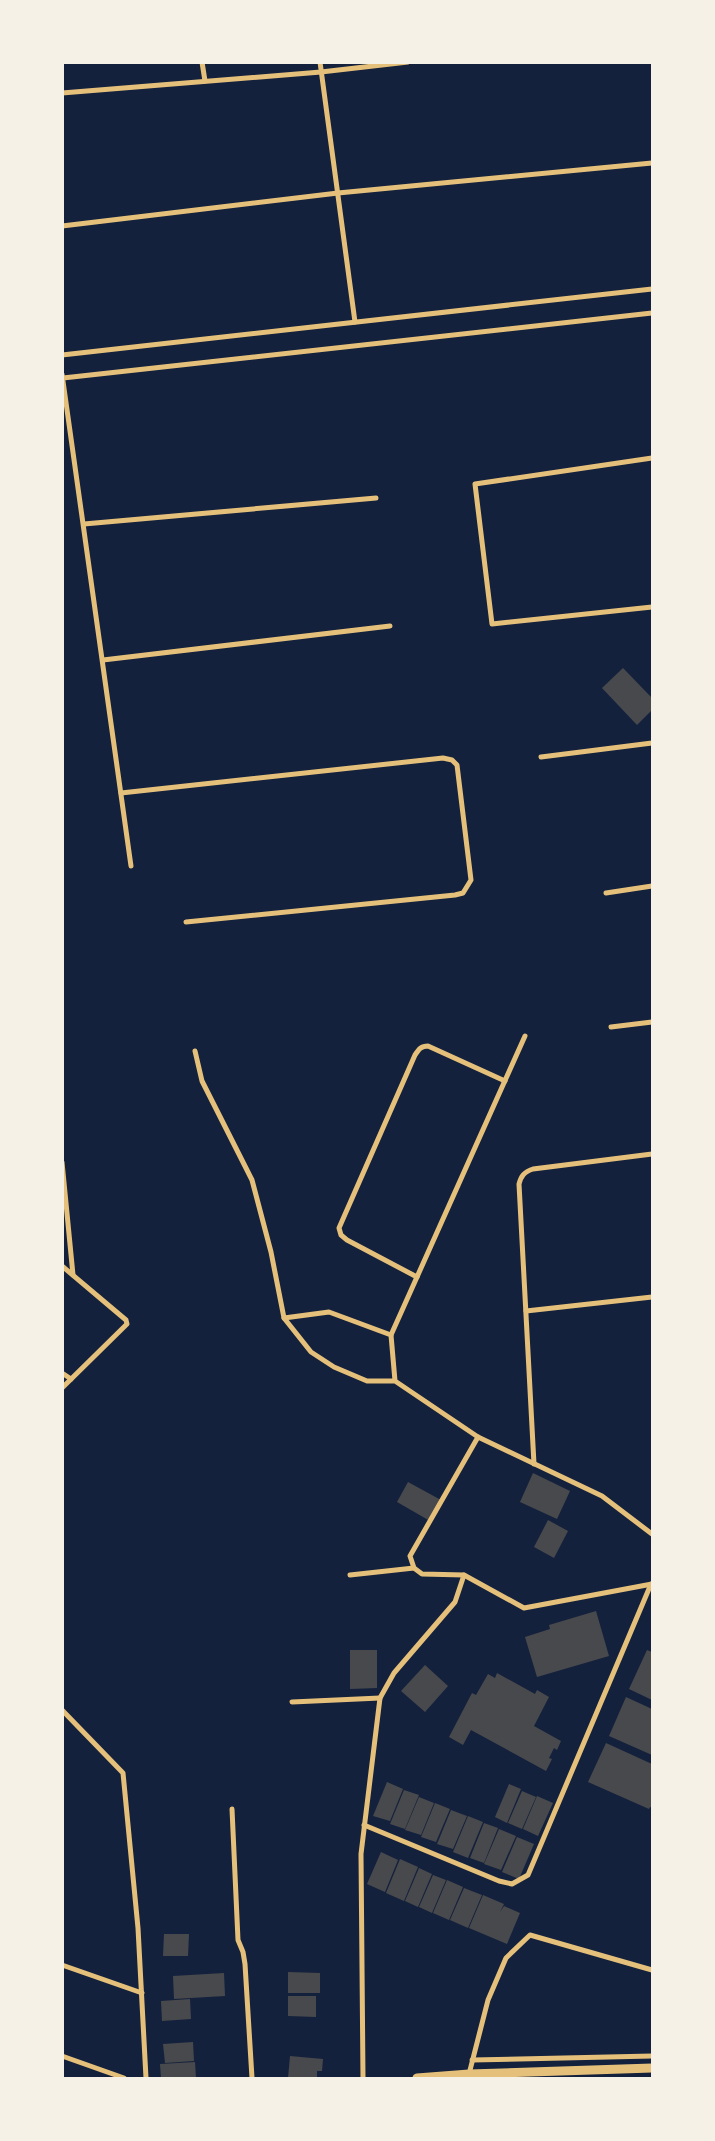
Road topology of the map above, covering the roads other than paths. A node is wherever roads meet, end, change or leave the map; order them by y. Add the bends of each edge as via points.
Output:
1 (202, 62) edge
2 (320, 62) edge
3 (408, 62) edge
4 (322, 72) junction
5 (205, 81) junction
6 (62, 93) edge
7 (652, 163) edge
8 (338, 193) junction
9 (62, 226) edge
10 (652, 289) edge
11 (652, 313) edge
12 (355, 322) junction
13 (62, 355) edge
14 (63, 376) edge
15 (652, 458) edge
16 (376, 498) dead end
17 (84, 524) junction
18 (652, 607) edge
19 (390, 626) dead end
20 (103, 660) junction
21 (652, 743) edge
22 (540, 757) dead end
23 (121, 793) junction
24 (131, 866) dead end
25 (652, 886) edge
26 (606, 893) dead end
27 (186, 922) dead end
28 (652, 1022) edge
29 (611, 1026) dead end
30 (524, 1036) dead end
31 (195, 1051) dead end
32 (505, 1081) junction
33 (652, 1154) edge
34 (62, 1162) edge
35 (62, 1266) edge
36 (73, 1275) junction
37 (417, 1277) junction
38 (652, 1297) edge
39 (526, 1311) junction
40 (284, 1318) junction
41 (391, 1335) junction
42 (62, 1372) edge
43 (71, 1379) junction
44 (395, 1381) junction
45 (62, 1388) edge
46 (478, 1437) junction
47 (534, 1464) junction
48 (652, 1534) edge
49 (414, 1568) junction
50 (464, 1574) junction
51 (350, 1575) dead end
52 (652, 1584) edge
53 (380, 1698) junction
54 (292, 1702) dead end
55 (62, 1710) edge
56 (232, 1808) dead end
57 (364, 1825) junction
58 (62, 1964) edge
59 (652, 1970) edge
60 (142, 1993) junction
61 (62, 2056) edge
62 (652, 2056) edge
63 (472, 2060) junction
64 (652, 2068) edge
65 (469, 2076) edge
66 (124, 2078) edge
67 (146, 2078) edge
68 (252, 2078) edge
69 (363, 2078) edge
70 (417, 2078) edge

1 - 5 street
2 - 4 street
3 - 4 street
4 - 5 street
4 - 8 street
5 - 6 street
7 - 8 street
8 - 9 street
8 - 12 street
10 - 12 street
11 - 14 street
12 - 13 street
14 - 17 street
15 - 18 street via 475,484 492,624
16 - 17 street
17 - 20 street
19 - 20 street
20 - 23 street
21 - 22 street
23 - 24 street
23 - 27 street via 443,758 457,765 471,880 463,893
25 - 26 street
28 - 29 street
30 - 32 street
31 - 40 street via 202,1081 252,1180
32 - 37 street
32 - 37 street via 428,1046 423,1046 415,1055 340,1228 341,1235 347,1240
33 - 39 street via 533,1169 521,1176
34 - 36 street
35 - 36 street
36 - 43 street via 127,1324
37 - 41 street
38 - 39 street
39 - 47 street
40 - 41 street via 329,1312
40 - 44 street via 311,1352 334,1367 367,1381
41 - 44 street
42 - 43 street
43 - 45 street
44 - 46 street
46 - 47 street
46 - 49 street via 410,1556
47 - 48 street via 602,1496
49 - 50 street via 422,1574
49 - 51 street
50 - 52 street via 524,1608
50 - 53 street via 455,1602 394,1674
52 - 57 street via 528,1875 512,1884 499,1881
53 - 54 street
53 - 57 street
55 - 60 street via 123,1773
56 - 68 street via 238,1940 245,1964
57 - 69 street via 361,1854
58 - 60 street
59 - 63 street via 530,1935 506,1958 488,2000
60 - 67 street
61 - 66 street
62 - 63 street
63 - 65 street
64 - 65 street
65 - 70 street

